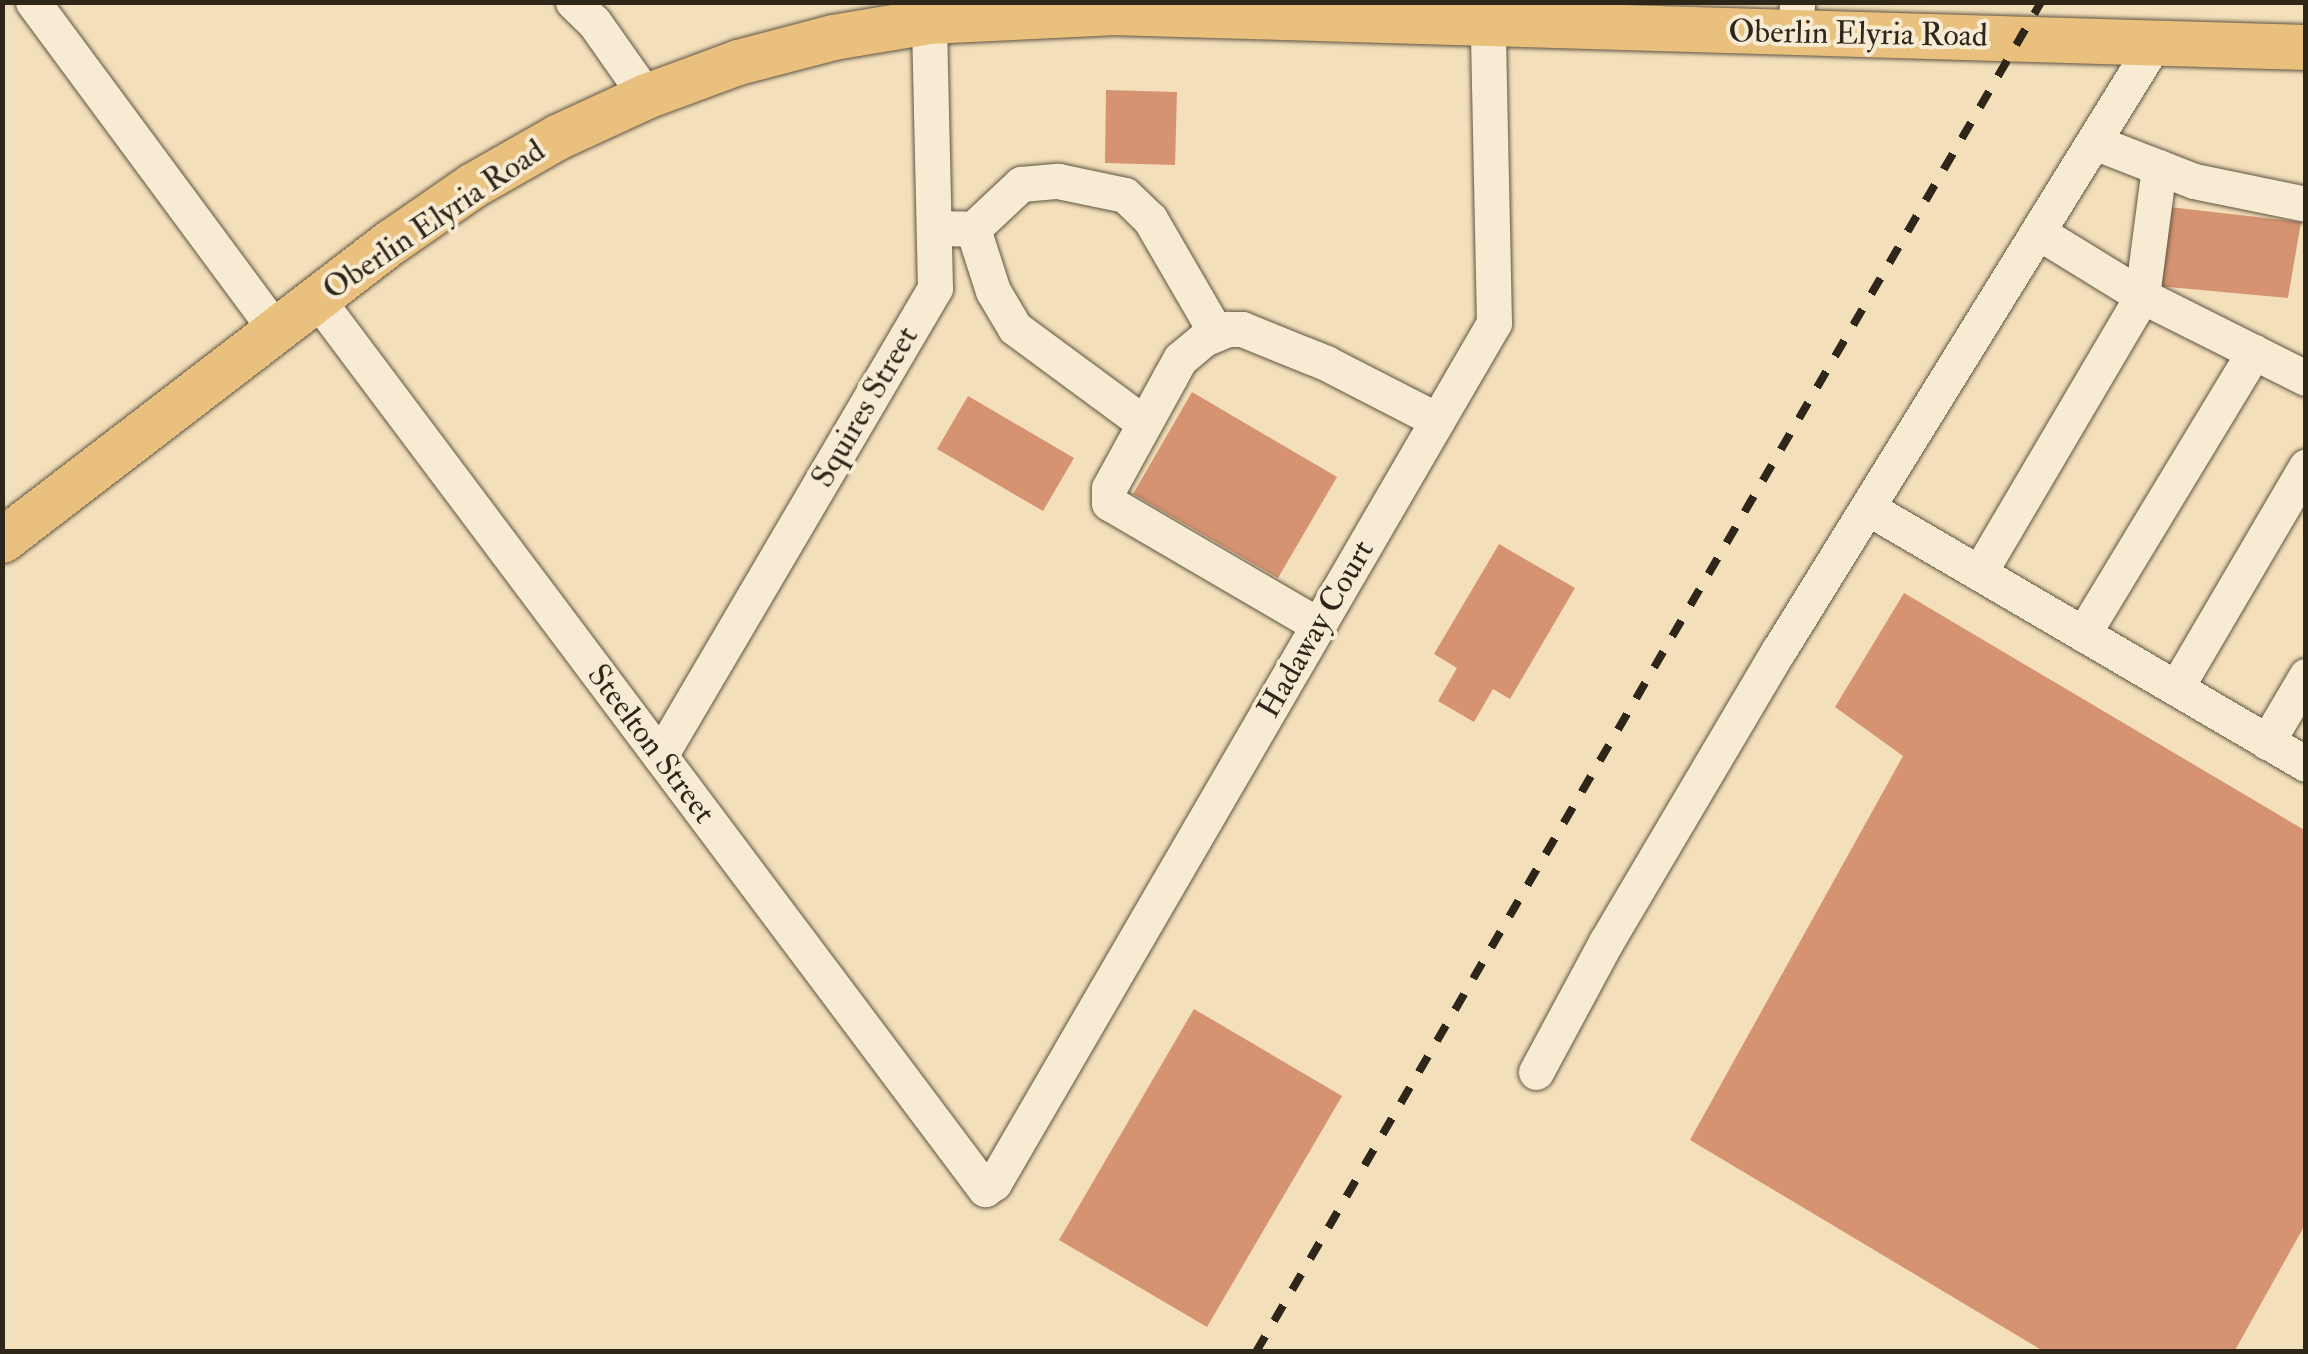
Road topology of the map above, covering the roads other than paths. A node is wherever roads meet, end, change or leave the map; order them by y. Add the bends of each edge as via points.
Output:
1 (33, 2) edge
2 (573, 2) edge
3 (1644, 16) edge
4 (1796, 18) edge
5 (929, 21) junction
6 (1488, 25) junction
7 (2155, 42) junction
8 (2306, 47) edge
9 (646, 96) junction
10 (2094, 142) junction
11 (2159, 167) junction
12 (2306, 204) edge
13 (934, 228) junction
14 (973, 229) junction
15 (2038, 232) junction
16 (2142, 296) junction
17 (317, 298) junction
18 (276, 330) junction
19 (1216, 332) junction
20 (2254, 352) junction
21 (2306, 378) edge
22 (1437, 420) junction
23 (1144, 423) junction
24 (2306, 466) edge
25 (1868, 508) junction
26 (2, 540) edge
27 (1979, 573) junction
28 (1318, 625) junction
29 (2083, 634) junction
30 (2306, 676) edge
31 (2176, 688) junction
32 (2268, 742) junction
33 (660, 756) junction
34 (2306, 764) edge
35 (1536, 1072) dead end
36 (985, 1189) joint

1 - 18 street
2 - 9 street
3 - 4 main road, Oberlin Elyria Road
3 - 6 main road, Oberlin Elyria Road
4 - 7 main road, Oberlin Elyria Road
5 - 6 main road, Oberlin Elyria Road via 1110,12
5 - 9 main road, Oberlin Elyria Road via 738,62
5 - 13 street, Squires Street
6 - 22 street, Hadaway Court via 1494,322
7 - 8 main road, Oberlin Elyria Road
7 - 10 street
9 - 17 main road, Oberlin Elyria Road via 473,185
10 - 11 street
10 - 15 street
11 - 12 street via 2194,181
11 - 16 street
13 - 14 street
13 - 33 street, Squires Street via 935,288
14 - 19 street via 1021,184 1058,181 1125,195 1150,219
14 - 23 street via 993,291 1015,328
15 - 16 street
15 - 25 street
16 - 20 street
16 - 27 street
17 - 18 main road, Oberlin Elyria Road
17 - 33 street, Steelton Street
18 - 26 main road, Oberlin Elyria Road
19 - 22 street via 1242,329
19 - 23 street via 1180,359
20 - 21 street
20 - 29 street
22 - 28 street, Hadaway Court
23 - 28 street via 1109,488 1112,508
24 - 31 street
25 - 27 street
25 - 35 street via 1606,942
27 - 29 street
28 - 36 street, Hadaway Court
29 - 31 street
30 - 32 street
31 - 32 street
32 - 34 street
33 - 36 street, Steelton Street

